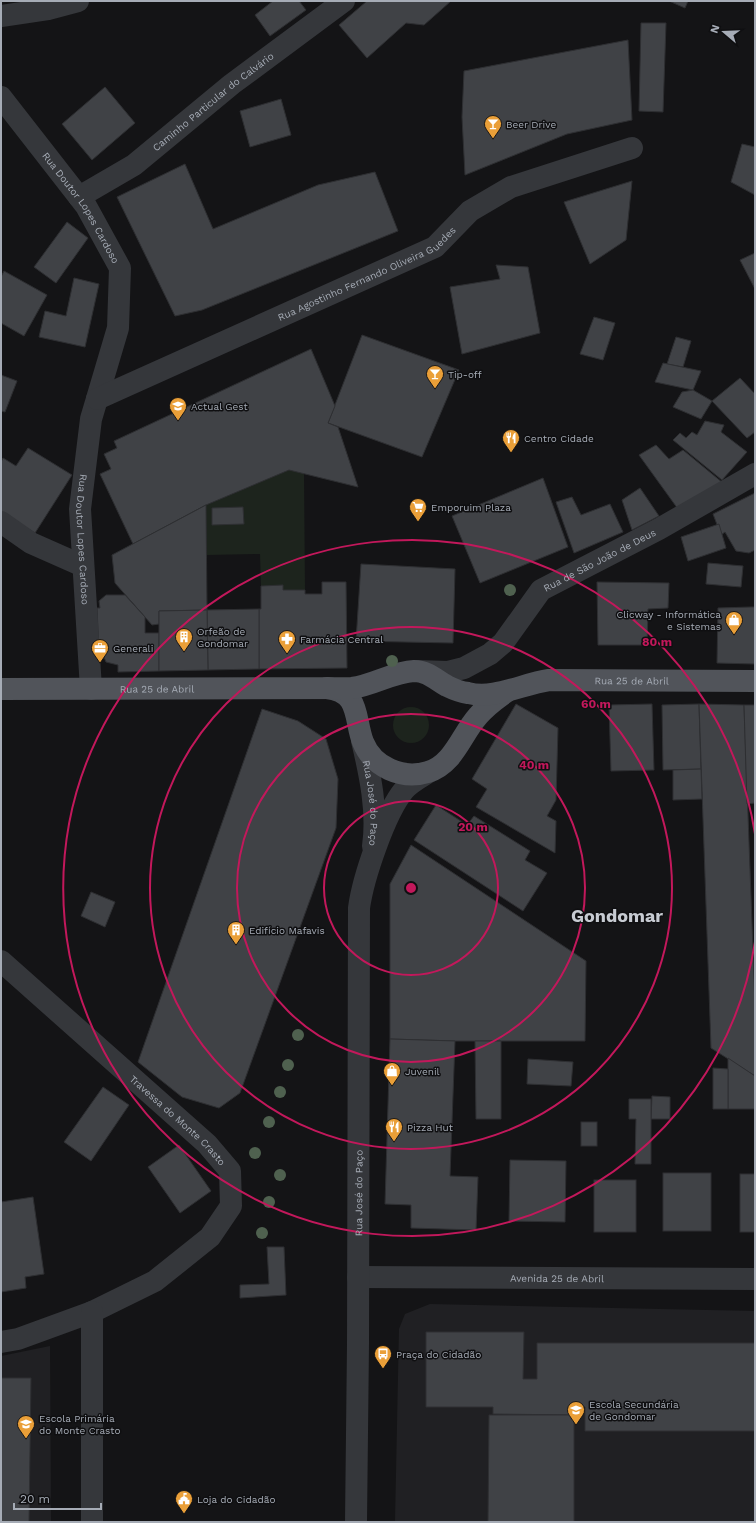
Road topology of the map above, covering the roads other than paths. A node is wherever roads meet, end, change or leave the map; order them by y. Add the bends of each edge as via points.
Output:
1 (78, 1) edge
2 (344, 1) edge
3 (1, 16) edge
4 (1, 97) edge
5 (632, 148) dead end
6 (78, 197) junction
7 (97, 399) junction
8 (755, 474) edge
9 (1, 522) edge
10 (83, 566) junction
11 (416, 671) junction
12 (382, 680) junction
13 (755, 682) edge
14 (448, 686) junction
15 (314, 688) junction
16 (1, 689) edge
17 (91, 689) junction
18 (510, 689) junction
19 (361, 733) junction
20 (459, 744) junction
21 (429, 772) junction
22 (370, 865) junction
23 (1, 961) edge
24 (358, 1277) junction
25 (755, 1279) edge
26 (92, 1312) junction
27 (1, 1342) edge
28 (92, 1522) edge
29 (356, 1522) edge

1 - 3 street via 48,9
2 - 6 street, Caminho Particular do Calvário via 232,84 134,165
4 - 6 street, Rua Doutor Lopes Cardoso
5 - 7 street, Rua Agostinho Fernando Oliveira Guedes via 511,187 470,211 435,247
6 - 7 street, Rua Doutor Lopes Cardoso via 86,206 120,268 118,328
7 - 10 street, Rua Doutor Lopes Cardoso via 91,419 80,509
8 - 11 street, Rua de São João de Deus via 659,529 541,590 503,643 490,654 464,668 448,672
9 - 10 street via 31,544
10 - 17 street, Rua Doutor Lopes Cardoso
11 - 12 main road, Rua 25 de Abril via 398,673
11 - 14 main road, Rua 25 de Abril via 433,676
12 - 15 main road, Rua 25 de Abril via 352,688
12 - 19 main road, Rua 25 de Abril via 369,693 362,709
13 - 18 main road, Rua 25 de Abril via 548,680
14 - 18 main road, Rua 25 de Abril via 481,696
14 - 20 main road, Rua 25 de Abril via 458,700 463,718
15 - 17 main road, Rua 25 de Abril
15 - 19 main road, Rua 25 de Abril via 329,689 349,698 357,713
16 - 17 main road, Rua 25 de Abril
18 - 20 main road, Rua 25 de Abril via 487,706
19 - 21 main road, Rua 25 de Abril via 370,755 387,768 397,773 413,775
19 - 22 street, Rua José do Paço via 374,821 374,844
20 - 21 main road, Rua 25 de Abril via 443,764
21 - 22 street, Rua José do Paço via 406,788 397,799
22 - 24 street, Rua José do Paço via 362,887 359,908
23 - 26 street, Travessa do Monte Crasto via 207,1144 230,1171 231,1206 210,1237 155,1281
24 - 25 street, Avenida 25 de Abril
24 - 29 street, Rua José do Paço
26 - 27 street, Travessa do Monte Crasto via 18,1339
26 - 28 street

